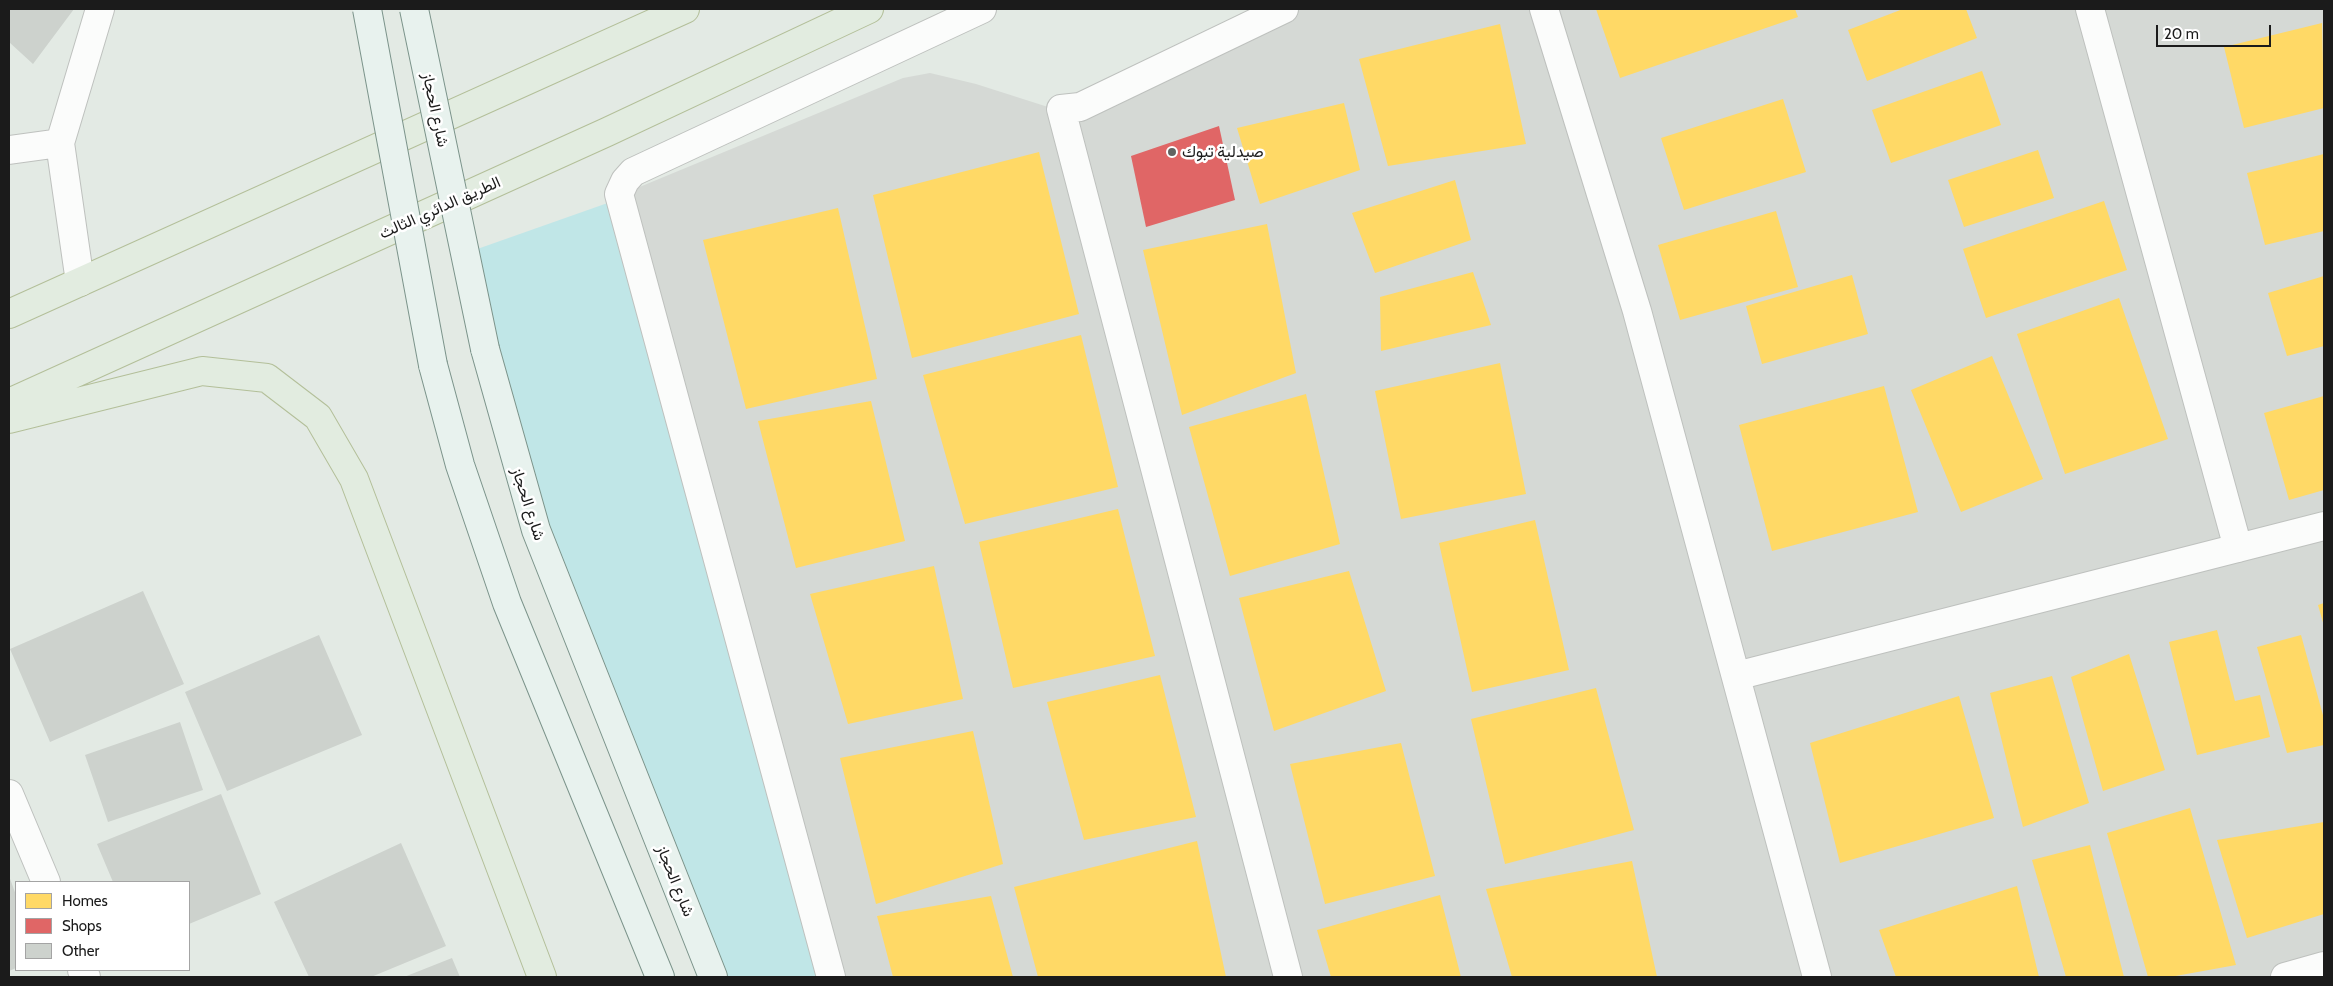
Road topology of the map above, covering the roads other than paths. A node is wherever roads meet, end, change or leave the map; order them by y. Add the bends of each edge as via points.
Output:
1 (100, 9) edge
2 (367, 9) edge
3 (414, 9) edge
4 (685, 9) edge
5 (869, 9) edge
6 (982, 9) edge
7 (1284, 9) edge
8 (1544, 9) edge
9 (2090, 9) edge
10 (60, 143) junction
11 (9, 150) edge
12 (80, 282) junction
13 (9, 314) edge
14 (9, 403) edge
15 (9, 419) edge
16 (2324, 526) edge
17 (2238, 548) junction
18 (1736, 676) junction
19 (9, 794) edge
20 (46, 881) edge
21 (542, 977) edge
22 (660, 977) edge
23 (713, 977) edge
24 (830, 977) edge
25 (1288, 977) edge
26 (1817, 977) edge

1 - 10 street
2 - 22 main road, bridge via 433,365 460,465 507,603
3 - 23 main road, شارع الحجاز, bridge via 485,349 536,530
4 - 12 highway
5 - 14 highway, الطريق الدائري الثالث via 607,132
6 - 24 street via 633,172 624,181 619,194
7 - 25 street via 1080,106 1061,110
8 - 18 street via 1637,311
9 - 17 street
10 - 11 street
10 - 12 street
12 - 13 highway
15 - 21 highway via 202,371 267,378 318,416 354,479
16 - 17 street
17 - 18 street
18 - 26 street
19 - 20 street

